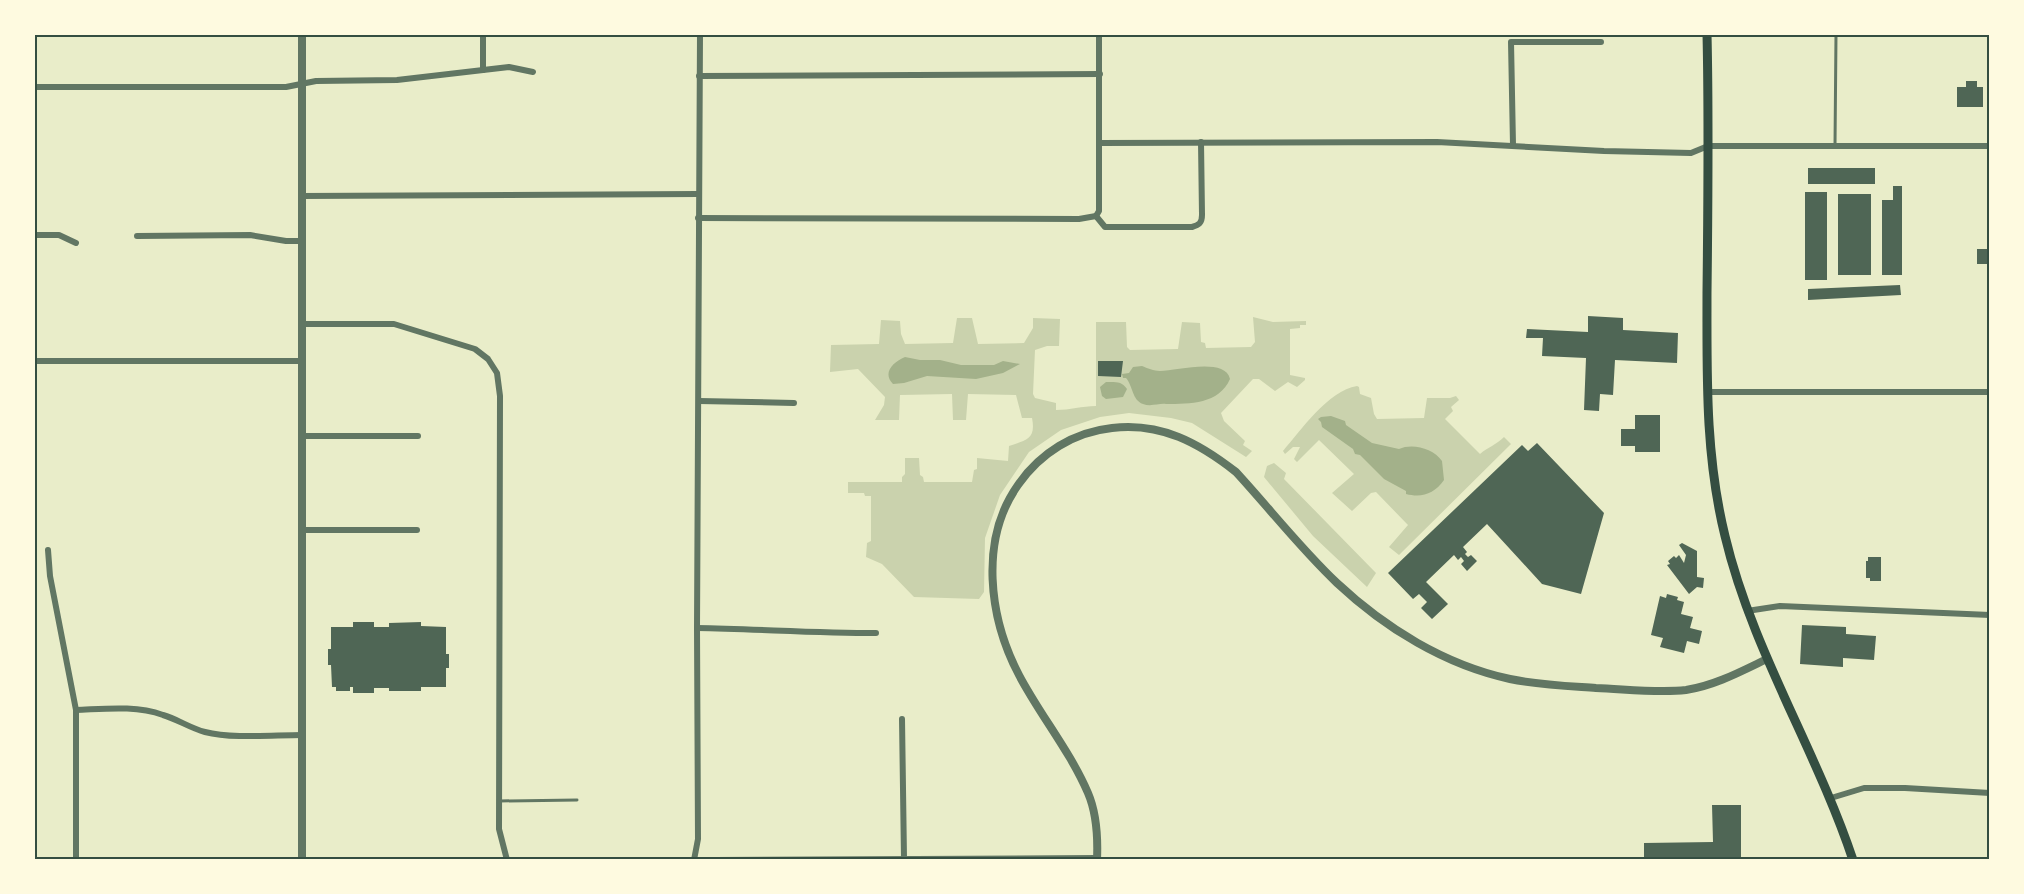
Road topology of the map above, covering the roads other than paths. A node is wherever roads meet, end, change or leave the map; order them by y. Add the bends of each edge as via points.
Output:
1 (302, 34) edge
2 (483, 34) edge
3 (700, 34) edge
4 (1099, 34) edge
5 (1707, 34) edge
6 (1836, 34) edge
7 (1601, 42) dead end
8 (483, 70) junction
9 (533, 72) dead end
10 (1100, 75) junction
11 (699, 76) junction
12 (302, 83) junction
13 (34, 87) edge
14 (1202, 142) junction
15 (1100, 143) junction
16 (1513, 145) junction
17 (1835, 145) junction
18 (1708, 146) junction
19 (1989, 146) edge
20 (698, 194) junction
21 (301, 196) junction
22 (1096, 216) junction
23 (698, 218) junction
24 (34, 236) edge
25 (137, 236) dead end
26 (301, 241) junction
27 (76, 243) dead end
28 (301, 324) junction
29 (34, 361) edge
30 (302, 361) junction
31 (1706, 392) junction
32 (1989, 392) edge
33 (699, 401) junction
34 (794, 403) dead end
35 (301, 436) junction
36 (418, 436) dead end
37 (301, 530) junction
38 (417, 530) dead end
39 (48, 550) dead end
40 (1747, 611) junction
41 (1989, 615) edge
42 (697, 628) junction
43 (876, 633) dead end
44 (1767, 659) junction
45 (76, 710) junction
46 (902, 719) dead end
47 (302, 735) junction
48 (1989, 793) edge
49 (1831, 798) junction
50 (499, 801) junction
51 (577, 801) dead end
52 (904, 858) edge
53 (1097, 859) edge
54 (76, 860) edge
55 (302, 860) edge
56 (507, 860) edge
57 (694, 860) edge
58 (715, 860) edge
59 (1853, 860) edge

1 - 12 street
2 - 8 street
3 - 11 street
4 - 10 street
5 - 18 main road
6 - 17 lane
7 - 16 street via 1511,42
8 - 9 street via 509,67
8 - 12 street via 397,80
10 - 11 street
10 - 15 street
11 - 20 street
12 - 13 street via 286,87
12 - 21 street
14 - 15 street
14 - 16 street
14 - 22 street via 1202,221 1198,225 1106,227
15 - 22 street
16 - 18 street via 1691,153
17 - 18 street
17 - 19 street
18 - 31 main road
20 - 21 street
20 - 23 street
21 - 26 street
22 - 23 street
23 - 33 street
24 - 27 street via 59,236
25 - 26 street via 250,235
26 - 28 street
28 - 30 street
28 - 50 street via 394,324 475,349 497,373
29 - 30 street
30 - 35 street
31 - 32 street
31 - 40 main road via 1721,518
33 - 34 street
33 - 42 street
35 - 36 street
35 - 37 street
37 - 38 street
37 - 47 street
39 - 45 street
40 - 41 street via 1780,606
40 - 44 main road
42 - 43 street
42 - 57 street via 698,840
44 - 49 main road
44 - 53 street via 1709,685 1665,691 1554,686 1477,670 1418,643 1371,613 1335,582 1236,472 1217,457 1187,439 1149,428 1097,430 1061,444 1022,478 1003,510 993,564 996,603 1009,652 1088,794 1096,824
45 - 47 street via 148,711 221,735
45 - 54 street
46 - 52 street
47 - 55 street
48 - 49 street via 1864,788
49 - 59 main road
50 - 51 lane
50 - 56 street via 499,829
52 - 53 street
52 - 58 street

